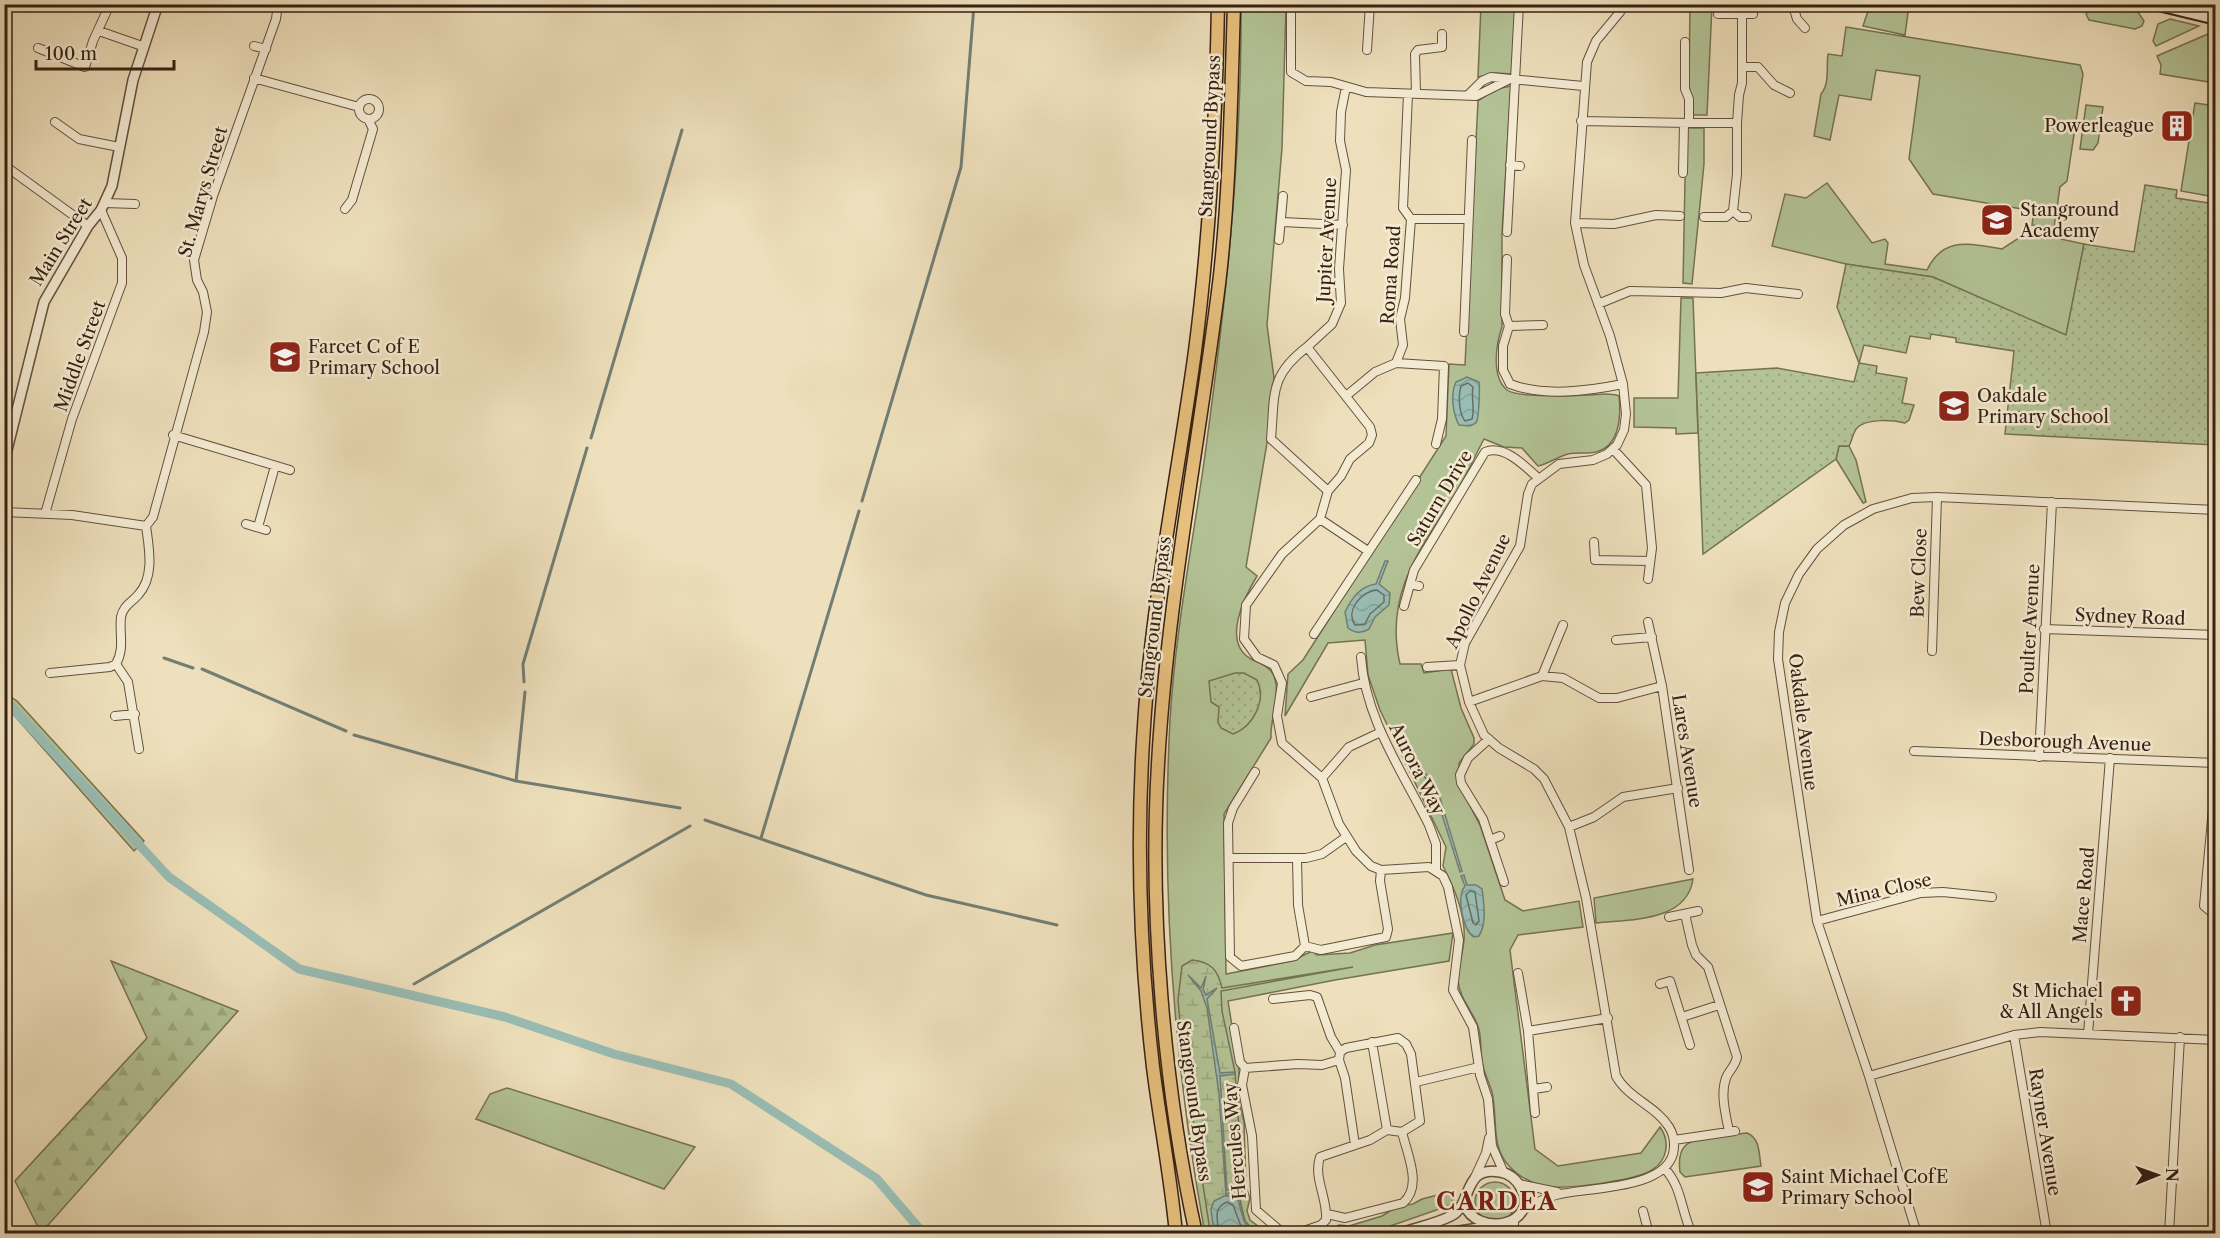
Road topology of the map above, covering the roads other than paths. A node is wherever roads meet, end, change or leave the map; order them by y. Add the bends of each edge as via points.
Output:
1 (110, 4) edge
2 (158, 4) edge
3 (278, 4) edge
4 (1218, 4) edge
5 (1234, 4) edge
6 (1291, 4) edge
7 (1370, 4) edge
8 (1519, 4) edge
9 (1624, 4) edge
10 (1807, 4) edge
11 (2154, 4) edge
12 (1792, 7) edge
13 (1718, 14) dead end
14 (1742, 14) junction
15 (1753, 14) dead end
16 (2216, 19) edge
17 (1805, 28) dead end
18 (99, 31) junction
19 (1442, 34) dead end
20 (1685, 42) dead end
21 (142, 46) junction
22 (254, 46) dead end
23 (38, 48) dead end
24 (266, 49) junction
25 (1367, 50) dead end
26 (1742, 67) junction
27 (254, 78) junction
28 (1511, 80) junction
29 (1583, 86) junction
30 (1346, 87) junction
31 (1790, 93) dead end
32 (1412, 94) junction
33 (359, 107) junction
34 (368, 119) junction
35 (55, 122) dead end
36 (1581, 122) junction
37 (1686, 123) junction
38 (1737, 123) junction
39 (1472, 140) dead end
40 (119, 147) junction
41 (4, 165) edge
42 (1510, 165) junction
43 (1520, 166) dead end
44 (1683, 173) dead end
45 (1283, 196) dead end
46 (135, 204) dead end
47 (103, 206) junction
48 (345, 209) dead end
49 (1733, 211) junction
50 (1680, 216) dead end
51 (1704, 217) dead end
52 (1747, 218) dead end
53 (1411, 219) junction
54 (1468, 219) junction
55 (1282, 222) junction
56 (1575, 223) junction
57 (1343, 225) junction
58 (88, 226) junction
59 (1507, 232) dead end
60 (1279, 240) dead end
61 (1507, 259) dead end
62 (1798, 294) dead end
63 (1598, 304) junction
64 (1543, 325) dead end
65 (1509, 326) junction
66 (1464, 332) dead end
67 (1307, 347) junction
68 (1396, 363) junction
69 (1623, 384) junction
70 (1346, 396) junction
71 (173, 435) junction
72 (1436, 444) dead end
73 (1613, 449) junction
74 (4, 462) edge
75 (275, 466) junction
76 (290, 470) dead end
77 (1538, 478) junction
78 (1416, 480) dead end
79 (1328, 491) junction
80 (1937, 497) junction
81 (2052, 502) junction
82 (2216, 510) edge
83 (4, 512) edge
84 (45, 514) junction
85 (1320, 519) junction
86 (246, 524) dead end
87 (146, 526) junction
88 (1594, 542) dead end
89 (1368, 551) junction
90 (1650, 561) junction
91 (1648, 579) dead end
92 (1404, 606) dead end
93 (1648, 622) dead end
94 (1563, 625) dead end
95 (2044, 629) junction
96 (1314, 634) dead end
97 (2216, 635) edge
98 (1652, 637) junction
99 (1616, 640) dead end
100 (1932, 651) dead end
101 (1361, 657) dead end
102 (116, 664) junction
103 (1460, 665) junction
104 (1427, 667) dead end
105 (50, 673) dead end
106 (1542, 676) junction
107 (1363, 683) junction
108 (1662, 686) junction
109 (1311, 697) dead end
110 (1468, 702) junction
111 (135, 714) junction
112 (115, 716) dead end
113 (1381, 732) junction
114 (1489, 739) junction
115 (139, 749) dead end
116 (1914, 752) dead end
117 (2039, 757) junction
118 (2110, 758) junction
119 (2216, 763) edge
120 (1255, 772) dead end
121 (2216, 776) edge
122 (1322, 778) junction
123 (1678, 788) junction
124 (1569, 827) junction
125 (1500, 836) dead end
126 (1346, 837) junction
127 (1490, 840) junction
128 (1228, 858) junction
129 (1297, 858) junction
130 (1381, 870) junction
131 (1436, 870) junction
132 (1689, 870) dead end
133 (1504, 882) dead end
134 (1992, 897) dead end
135 (1698, 911) dead end
136 (1685, 914) junction
137 (2216, 916) edge
138 (1669, 917) dead end
139 (1817, 921) junction
140 (1305, 946) junction
141 (1518, 973) dead end
142 (1660, 984) dead end
143 (1273, 999) dead end
144 (1719, 1005) junction
145 (1682, 1017) junction
146 (1608, 1018) junction
147 (1234, 1029) dead end
148 (1527, 1031) junction
149 (2088, 1034) junction
150 (2014, 1035) junction
151 (2180, 1037) junction
152 (2216, 1040) edge
153 (1372, 1042) junction
154 (1690, 1046) dead end
155 (1340, 1056) junction
156 (1479, 1067) junction
157 (1245, 1068) junction
158 (1869, 1076) junction
159 (1416, 1082) junction
160 (1547, 1088) dead end
161 (1534, 1089) junction
162 (1535, 1113) dead end
163 (1387, 1130) junction
164 (1491, 1131) junction
165 (1402, 1132) junction
166 (1674, 1140) junction
167 (1355, 1145) junction
168 (1665, 1168) junction
169 (1504, 1173) junction
170 (1474, 1178) junction
171 (1519, 1184) junction
172 (1567, 1192) junction
173 (1464, 1204) junction
174 (1523, 1210) junction
175 (1643, 1211) dead end
176 (1327, 1214) junction
177 (1513, 1229) edge
178 (1484, 1231) edge
179 (1176, 1233) edge
180 (1196, 1233) edge
181 (1284, 1233) edge
182 (1295, 1233) edge
183 (1398, 1233) edge
184 (1440, 1233) edge
185 (1649, 1233) edge
186 (1692, 1233) edge
187 (1917, 1233) edge
188 (2047, 1233) edge
189 (2169, 1233) edge

1 - 18 street
2 - 21 street, Main Street
3 - 24 street, St. Marys Street
4 - 179 main road, Stanground Bypass via 1206,251 1150,662 1141,784 1145,974
5 - 180 main road, Stanground Bypass via 1222,255 1169,646 1158,764 1156,835 1165,1028 1174,1109
6 - 30 street via 1291,72 1306,81 1330,81
7 - 25 street
8 - 28 street
9 - 29 street via 1596,41
10 - 12 street
11 - 16 main road
12 - 17 street
13 - 14 street
14 - 15 street
14 - 26 street
18 - 21 street
18 - 23 street via 85,66
19 - 32 street, Roma Road via 1442,47 1418,50 1415,54
20 - 37 street via 1685,89 1689,99
21 - 40 street, Main Street
22 - 24 street
24 - 27 street, St. Marys Street
26 - 31 street via 1758,67 1774,85
26 - 38 street
27 - 33 street
27 - 71 street, St. Marys Street via 194,260 207,312
28 - 29 street
28 - 32 street via 1482,94
28 - 42 street
29 - 36 street
30 - 32 street
30 - 57 street, Jupiter Avenue via 1340,141 1346,170
32 - 53 street, Roma Road via 1403,157 1403,208
33 - 34 street via 360,114
33 - 34 street via 368,98 377,102 377,115
34 - 48 street via 373,129 352,200
35 - 40 street via 80,139
36 - 37 street
36 - 56 street
37 - 38 street
37 - 44 street
38 - 49 street
39 - 54 street
40 - 47 street, Main Street
41 - 58 street
42 - 43 street
42 - 59 street
45 - 55 street
46 - 47 street
47 - 58 street, Main Street
47 - 84 street, Middle Street via 122,258 122,283 72,419
49 - 51 street via 1725,217
49 - 52 street
50 - 56 street via 1656,215 1614,224
53 - 54 street
53 - 68 street, Roma Road via 1400,319 1403,345
54 - 66 street
55 - 57 street
55 - 60 street
56 - 63 street
57 - 67 street, Jupiter Avenue via 1341,303 1332,324
58 - 74 street, Main Street via 44,302
61 - 65 street via 1505,314
62 - 63 street via 1746,288 1721,293 1630,291
63 - 69 street
64 - 65 street
65 - 69 street via 1503,346 1503,370 1510,384 1521,388 1588,391
67 - 70 street
67 - 79 street, Jupiter Avenue via 1288,362 1278,377 1271,439
68 - 70 street via 1375,372
68 - 72 street via 1443,366 1442,419
69 - 73 street via 1626,414
70 - 79 street via 1372,435
71 - 75 street
71 - 87 street, St. Marys Street via 153,517
73 - 77 street via 1601,458 1559,464
73 - 90 street via 1646,485
75 - 76 street
75 - 86 street via 262,529
77 - 92 street, Saturn Drive via 1517,459 1495,451 1485,452 1424,552
77 - 103 street, Apollo Avenue via 1528,494 1520,546 1465,643
78 - 89 street
79 - 85 street
80 - 81 street, Oakdale Avenue
80 - 100 street, Bew Close
80 - 139 street, Oakdale Avenue via 1888,504 1844,525 1817,549 1785,603 1779,632 1781,690
81 - 82 street, Oakdale Avenue
81 - 95 street, Poulter Avenue
83 - 84 street
84 - 87 street
85 - 89 street
85 - 122 street via 1282,554 1246,605 1244,639 1257,657 1274,665 1282,683 1277,716 1282,743
87 - 102 street via 150,564 146,582 121,617 122,645
88 - 90 street via 1595,560
89 - 96 street
90 - 91 street
93 - 98 street, Lares Avenue
94 - 106 street
95 - 97 street, Sydney Road
95 - 117 street, Poulter Avenue
98 - 99 street
98 - 108 street, Lares Avenue
101 - 107 street, Aurora Way
102 - 105 street via 110,668
102 - 111 street via 128,682
103 - 104 street
103 - 110 street, Apollo Avenue
106 - 108 street via 1563,678 1599,698 1617,698
106 - 110 street
107 - 109 street
107 - 113 street, Aurora Way
108 - 123 street, Lares Avenue
110 - 114 street, Apollo Avenue
111 - 112 street
111 - 115 street
113 - 122 street via 1350,747
113 - 131 street, Aurora Way via 1429,825 1438,857
114 - 124 street, Apollo Avenue via 1544,779
114 - 127 street via 1468,758 1460,775
116 - 117 street, Desborough Avenue
117 - 118 street, Desborough Avenue
118 - 119 street, Desborough Avenue
118 - 149 street, Mace Road
120 - 128 street via 1228,823
121 - 137 street via 2204,906
122 - 126 street
123 - 124 street via 1623,797 1594,817
123 - 132 street, Lares Avenue
124 - 146 street, Apollo Avenue
125 - 127 street
126 - 129 street via 1322,854
126 - 130 street via 1364,860
127 - 133 street
128 - 129 street
128 - 140 street via 1230,957 1234,963 1241,966 1295,956
129 - 140 street via 1298,905
130 - 131 street via 1421,866
130 - 140 street via 1386,937 1321,950
131 - 156 street via 1448,887 1460,940 1453,990 1473,1027
134 - 139 street, Mina Close via 1921,893
135 - 136 street
136 - 138 street
136 - 144 street via 1692,945 1708,967
139 - 158 street, Oakdale Avenue
141 - 148 street via 1526,991
142 - 145 street via 1670,981
143 - 155 street via 1317,997
144 - 145 street
144 - 166 street via 1737,1057 1724,1090 1732,1131
145 - 154 street
146 - 148 street
146 - 166 street, Apollo Avenue via 1616,1077 1665,1121
147 - 157 street, Hercules Way via 1240,1062
148 - 161 street
149 - 150 street
149 - 151 street
150 - 158 street
150 - 188 street, Rayner Avenue
151 - 152 street
151 - 189 street
153 - 155 street
153 - 159 street via 1398,1038 1406,1044
153 - 163 street
155 - 157 street via 1322,1065
155 - 167 street
156 - 159 street
156 - 164 street
157 - 181 street, Hercules Way via 1242,1085 1252,1136 1256,1210
158 - 187 street, Oakdale Avenue
159 - 165 street via 1420,1121
160 - 161 street
161 - 162 street
163 - 165 street
163 - 167 street
164 - 169 street
164 - 170 street
165 - 176 street via 1413,1178 1410,1197 1403,1203 1345,1218
166 - 168 street via 1672,1158
167 - 176 street via 1320,1158 1317,1167
168 - 172 street via 1638,1182
168 - 186 street via 1676,1182
169 - 170 street via 1489,1172
169 - 171 street
170 - 173 street
171 - 172 street
171 - 174 street
172 - 174 street
173 - 178 street via 1466,1213
173 - 183 street via 1451,1216
174 - 177 street
175 - 185 street
176 - 182 street via 1321,1225
177 - 178 street
178 - 184 street

